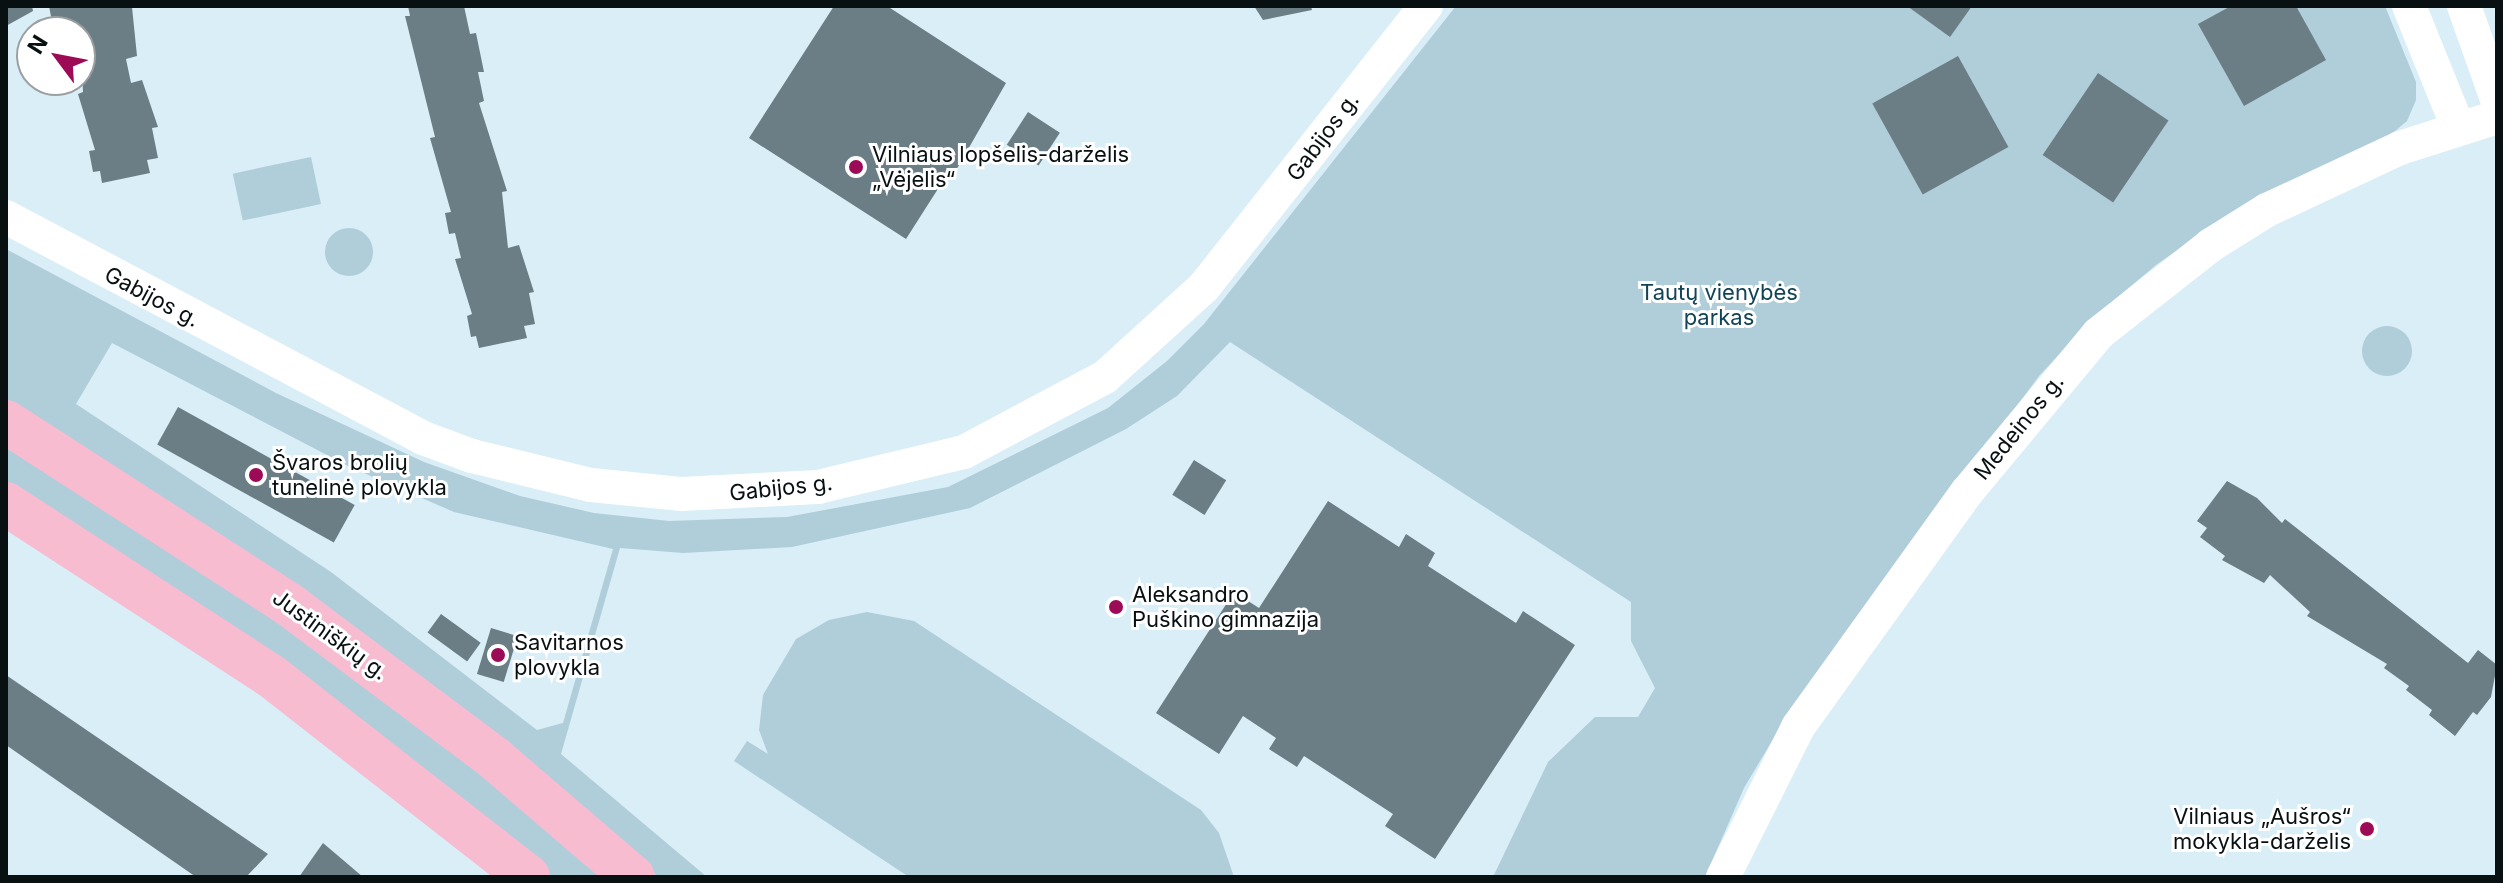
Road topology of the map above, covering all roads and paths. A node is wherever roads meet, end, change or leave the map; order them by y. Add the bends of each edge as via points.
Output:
1 (1426, 6) edge
2 (2409, 6) edge
3 (2464, 6) edge
4 (2497, 99) edge
5 (2497, 117) edge
6 (2458, 127) junction
7 (6, 217) edge
8 (6, 422) edge
9 (6, 504) edge
10 (528, 877) edge
11 (633, 877) edge
12 (1723, 877) edge

1 - 7 street, Gabijos g. via 1204,287 1105,377 964,452 818,487 681,494 591,485 472,456 423,438
2 - 6 street
3 - 4 street
5 - 6 street, Medeinos g.
6 - 12 street, Medeinos g. via 2267,210 2199,253 2098,334 1967,492 1798,727
8 - 11 main road, Justiniškių g. via 291,606 494,758
9 - 10 main road via 271,676

